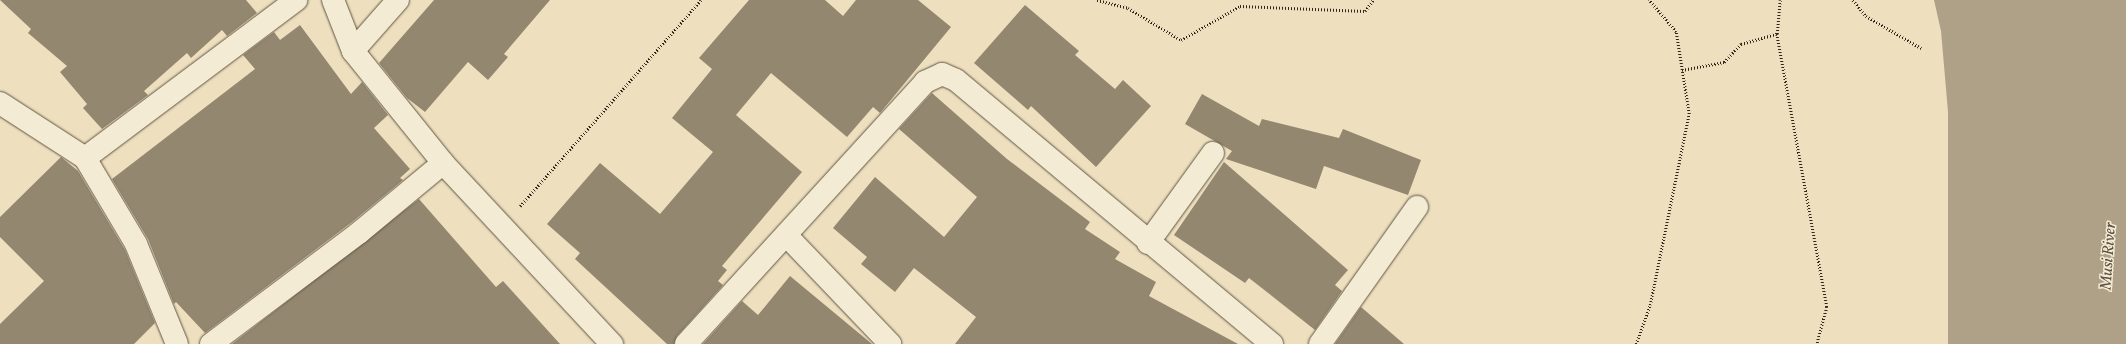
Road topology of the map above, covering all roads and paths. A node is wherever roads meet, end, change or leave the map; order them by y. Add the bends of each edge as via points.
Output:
1 (296, 0) edge
2 (333, 0) edge
3 (398, 0) edge
4 (701, 0) edge
5 (1097, 0) edge
6 (1373, 0) edge
7 (1649, 0) edge
8 (1780, 0) edge
9 (1853, 0) edge
10 (1777, 34) junction
11 (1921, 48) dead end
12 (353, 51) junction
13 (1682, 70) junction
14 (0, 103) edge
15 (1213, 153) dead end
16 (85, 158) junction
17 (442, 163) junction
18 (1418, 207) dead end
19 (500, 228) junction
20 (786, 235) junction
21 (1148, 243) junction
22 (176, 344) edge
23 (211, 344) edge
24 (612, 344) edge
25 (686, 344) edge
26 (890, 344) edge
27 (1272, 344) edge
28 (1320, 344) edge
29 (1636, 344) edge
30 (1817, 344) edge

1 - 16 street
2 - 12 street
3 - 12 street
4 - 19 path
5 - 6 path via 1128,8 1181,40 1240,6 1365,11
7 - 13 path via 1676,32
8 - 10 path
9 - 11 path via 1866,16
10 - 13 path via 1740,44 1724,62
10 - 30 path via 1827,307
12 - 17 street
13 - 29 path via 1689,114 1650,305
14 - 16 street
15 - 21 street
16 - 22 street via 136,244
17 - 19 street
17 - 23 street via 360,232
18 - 28 street
19 - 24 street
20 - 21 street via 925,82 942,74 956,80
20 - 25 street
20 - 26 street
21 - 27 street

